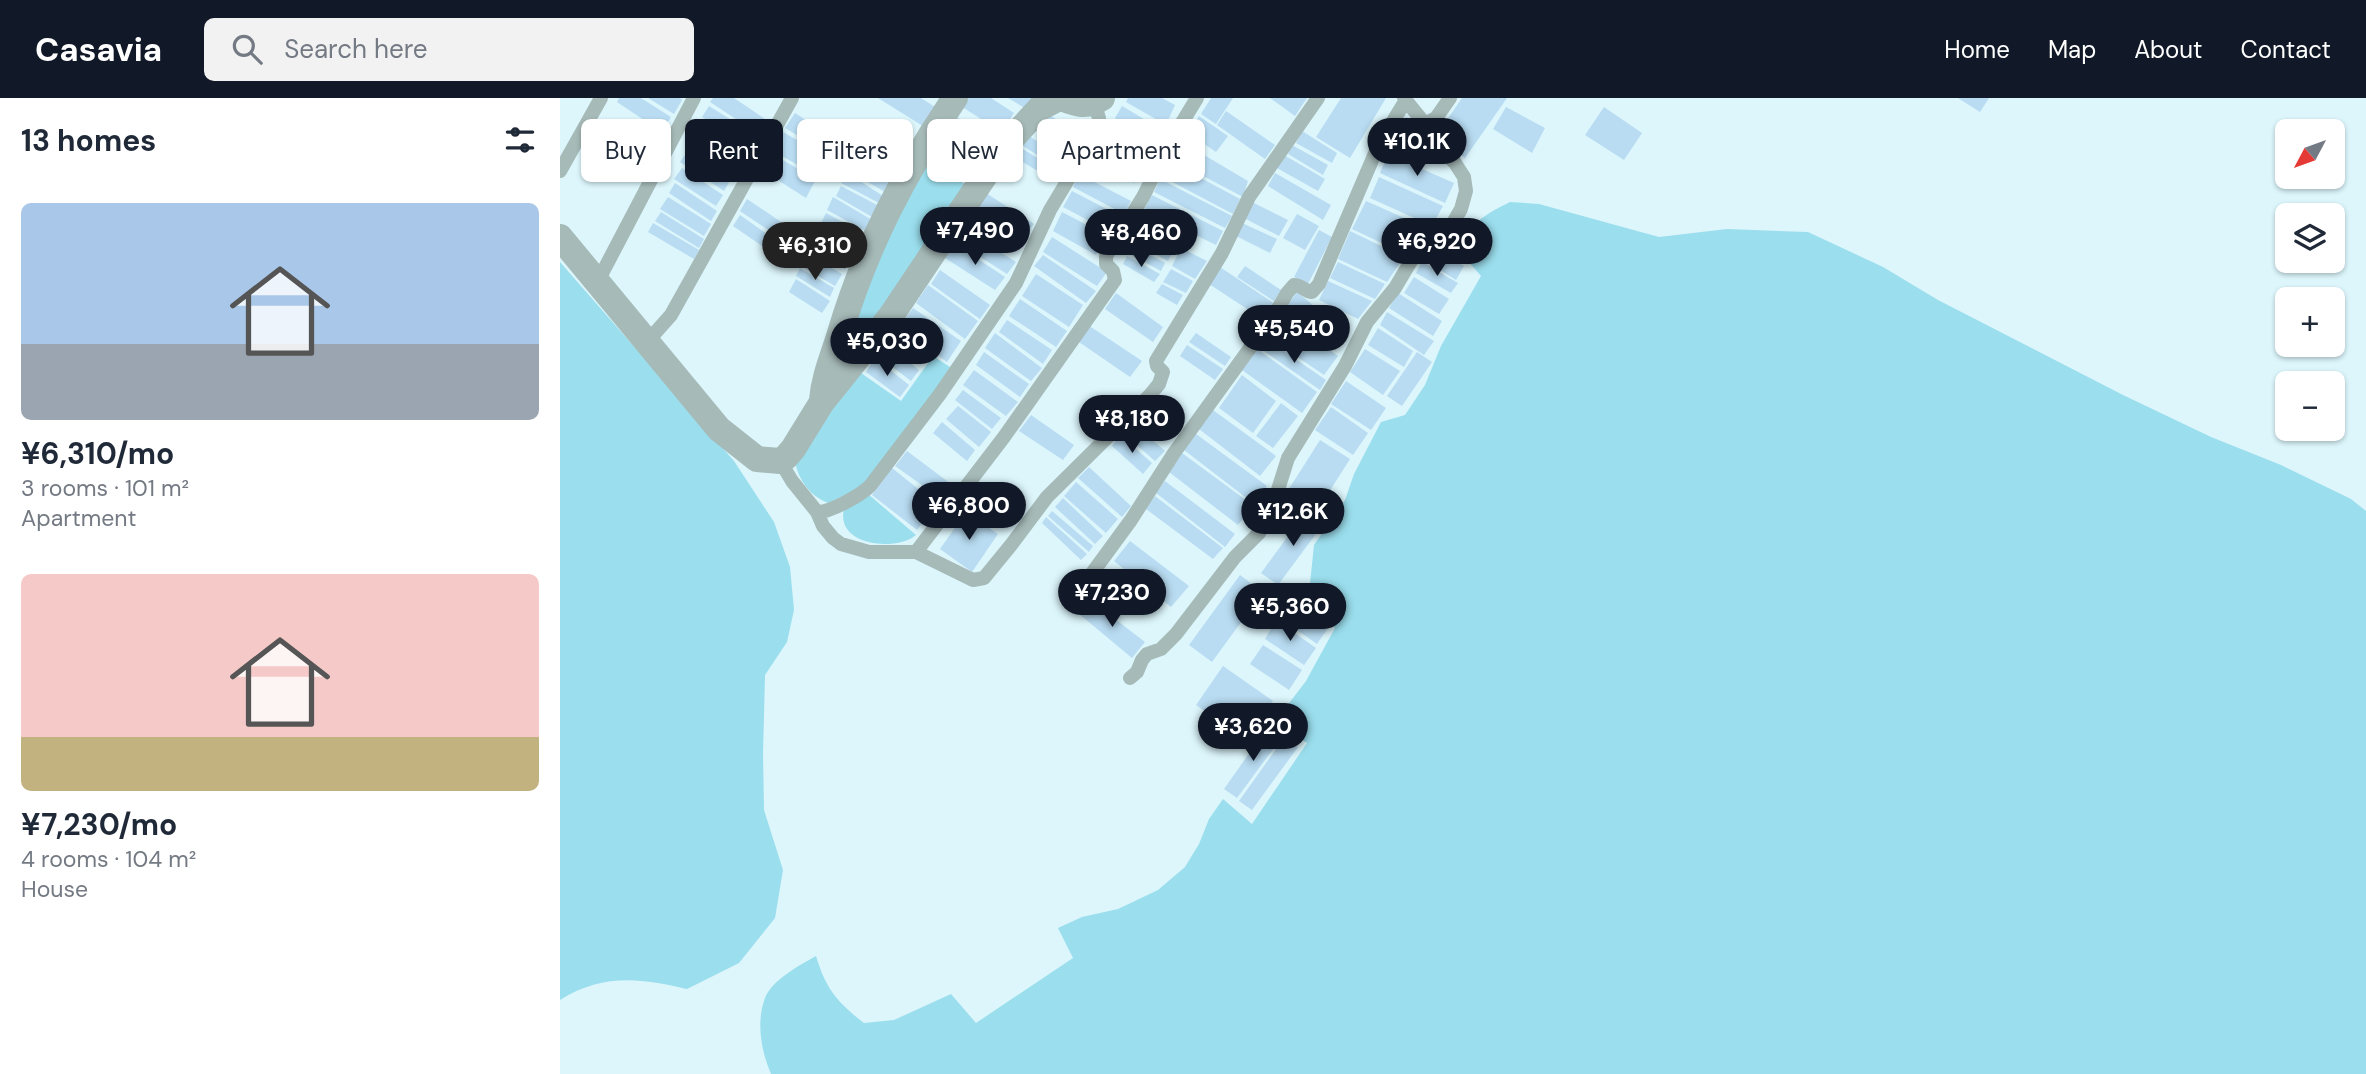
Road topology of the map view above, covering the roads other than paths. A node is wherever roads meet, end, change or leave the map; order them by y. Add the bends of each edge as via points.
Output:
1 (601, 98) edge
2 (694, 98) edge
3 (792, 98) edge
4 (955, 98) edge
5 (1060, 98) edge
6 (1197, 98) edge
7 (1318, 98) edge
8 (1450, 98) edge
9 (1405, 99) edge
10 (1098, 101) edge
11 (1425, 124) junction
12 (560, 171) edge
13 (560, 237) edge
14 (598, 281) junction
15 (647, 342) junction
16 (822, 402) junction
17 (780, 461) junction
18 (817, 512) junction
19 (916, 552) junction
20 (1071, 602) dead end
21 (1130, 678) dead end

1 - 12 lane
2 - 14 lane
3 - 15 lane via 671,315
4 - 16 street via 907,174 869,250 826,373
5 - 10 street via 1086,106
5 - 16 street via 1040,108 1004,147 891,316
6 - 19 lane via 1106,256 1115,280
7 - 19 lane via 1249,197 1222,253 1156,361 1163,372 1150,395 1046,496 984,578 973,580
8 - 11 lane via 1436,118
9 - 11 lane
9 - 20 lane via 1379,144 1319,284 1312,292 1299,285 1290,289
10 - 18 lane via 1099,128 986,330 870,486 858,497
11 - 21 lane via 1433,141 1464,177 1461,209 1411,261 1367,322 1288,458 1271,512 1259,533 1176,634 1161,649 1147,654
13 - 14 street
14 - 15 street
15 - 17 street via 719,429 757,459
16 - 17 street via 793,449
17 - 18 lane
18 - 19 lane via 823,526 841,544 869,552

